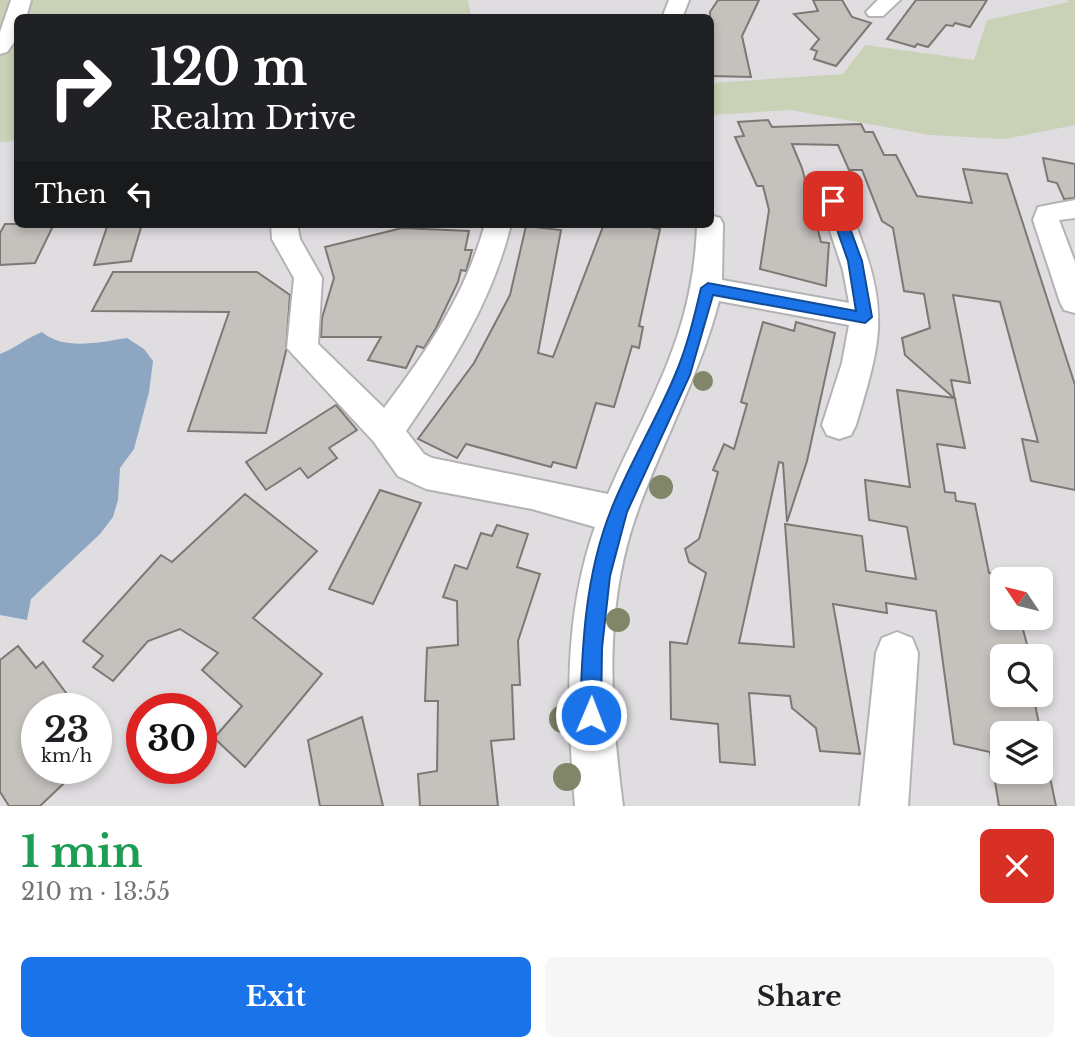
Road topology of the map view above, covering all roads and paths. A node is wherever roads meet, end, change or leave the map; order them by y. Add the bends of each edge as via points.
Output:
1 (14, 26) edge
2 (0, 48) edge
3 (833, 201) dead end
4 (1075, 209) edge
5 (284, 228) edge
6 (497, 228) edge
7 (710, 228) edge
8 (708, 288) junction
9 (1075, 302) edge
10 (865, 317) junction
11 (839, 425) dead end
12 (386, 432) junction
13 (619, 512) junction
14 (897, 653) dead end
15 (599, 806) edge
16 (884, 806) edge

1 - 2 street
3 - 10 street via 855,261
4 - 9 street via 1054,211 1046,220
5 - 12 street via 285,238 309,280 301,329 303,348
6 - 12 street via 466,318
7 - 8 street
8 - 10 street
8 - 13 street via 683,375
10 - 11 street via 863,342
12 - 13 street via 411,465 426,473
13 - 15 street via 601,576 592,648 590,737
14 - 16 street

